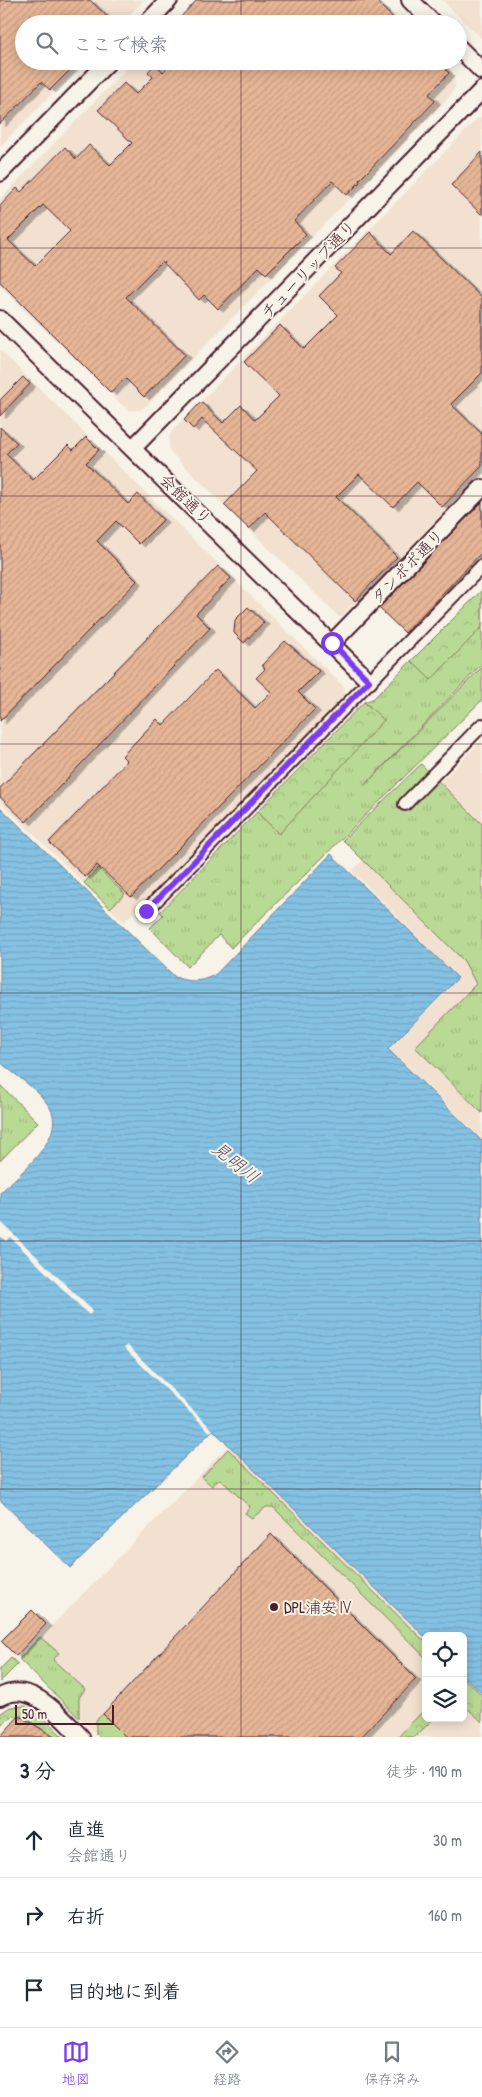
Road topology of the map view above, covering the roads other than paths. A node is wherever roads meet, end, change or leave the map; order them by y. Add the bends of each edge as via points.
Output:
1 (169, 0) edge
2 (410, 0) edge
3 (155, 15) edge
4 (425, 15) edge
5 (467, 57) edge
6 (100, 70) edge
7 (482, 71) edge
8 (482, 90) edge
9 (0, 173) edge
10 (0, 319) edge
11 (133, 448) junction
12 (482, 488) edge
13 (482, 566) edge
14 (332, 643) junction
15 (369, 681) junction
16 (482, 725) edge
17 (405, 804) dead end
18 (146, 911) dead end
19 (0, 1697) edge
20 (81, 1737) edge

1 - 3 street
2 - 4 street
5 - 7 street
6 - 9 street
8 - 11 street, チューリップ通り
10 - 11 street, 会館通り
11 - 14 street, 会館通り
12 - 14 street, タンポポ通り
13 - 15 street
14 - 15 street, 会館通り
15 - 18 street
16 - 17 street
19 - 20 street via 13,1692 32,1694

